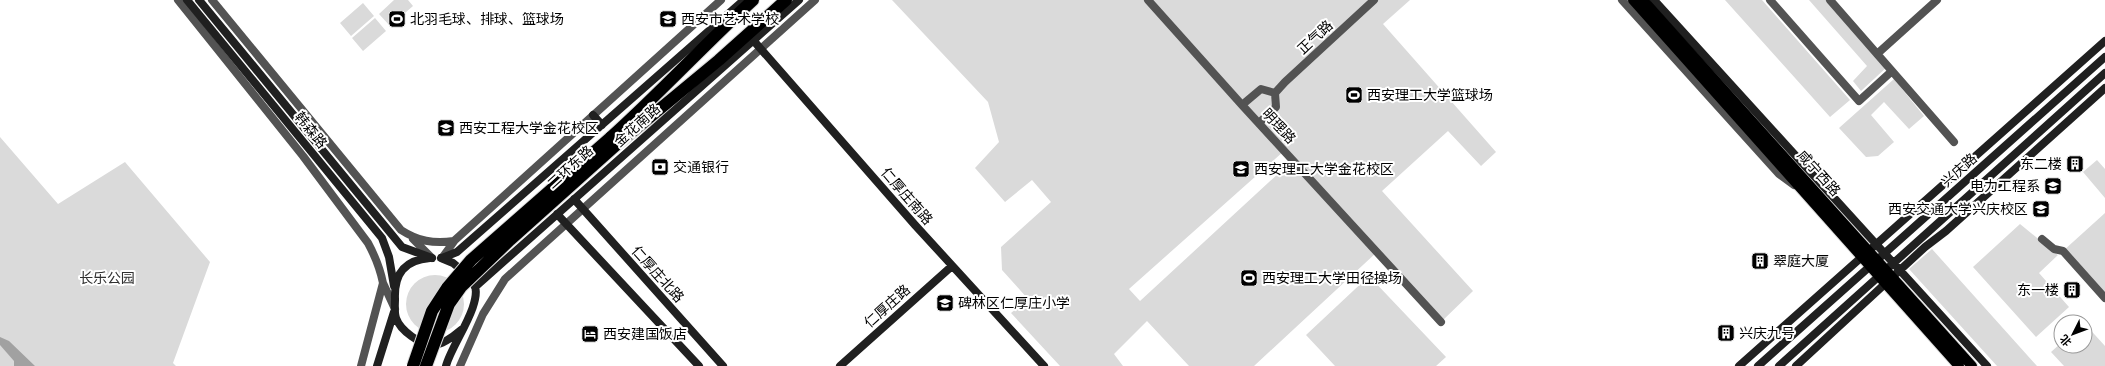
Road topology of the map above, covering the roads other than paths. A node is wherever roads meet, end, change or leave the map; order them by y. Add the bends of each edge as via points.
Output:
1 (178, 0) edge
2 (187, 0) edge
3 (198, 0) edge
4 (212, 0) edge
5 (721, 0) edge
6 (753, 0) edge
7 (786, 0) edge
8 (799, 0) edge
9 (815, 0) edge
10 (1148, 0) edge
11 (1374, 0) edge
12 (1622, 0) edge
13 (1633, 0) edge
14 (1643, 0) edge
15 (1654, 0) edge
16 (1770, 0) edge
17 (1830, 0) edge
18 (1937, 0) edge
19 (742, 2) edge
20 (719, 31) junction
21 (753, 40) junction
22 (2105, 41) edge
23 (761, 49) junction
24 (1877, 54) junction
25 (2105, 57) edge
26 (721, 68) junction
27 (1892, 71) junction
28 (2105, 73) edge
29 (685, 87) junction
30 (2105, 88) edge
31 (1275, 94) junction
32 (1242, 105) junction
33 (593, 115) junction
34 (1259, 123) junction
35 (602, 125) junction
36 (613, 142) junction
37 (1954, 142) dead end
38 (1801, 190) junction
39 (574, 199) junction
40 (583, 209) junction
41 (557, 214) junction
42 (566, 224) junction
43 (412, 237) junction
44 (2042, 239) dead end
45 (454, 241) junction
46 (1868, 250) junction
47 (432, 258) junction
48 (442, 258) junction
49 (1877, 260) junction
50 (952, 266) junction
51 (1900, 270) junction
52 (1887, 274) junction
53 (383, 283) junction
54 (394, 286) junction
55 (475, 287) junction
56 (2105, 298) edge
57 (395, 309) junction
58 (1441, 322) dead end
59 (461, 330) junction
60 (361, 366) edge
61 (377, 366) edge
62 (413, 366) edge
63 (426, 366) edge
64 (446, 366) edge
65 (460, 366) edge
66 (698, 366) edge
67 (723, 366) edge
68 (840, 366) edge
69 (1044, 366) edge
70 (1739, 366) edge
71 (1758, 366) edge
72 (1779, 366) edge
73 (1796, 366) edge
74 (1959, 366) edge
75 (1972, 366) edge
76 (1987, 366) edge

1 - 53 street via 303,156 368,243 381,270
2 - 54 main road, 韩森路 via 382,238 389,257
3 - 47 main road, 韩森路 via 402,247
4 - 43 street via 390,218
5 - 33 street
6 - 20 highway, 二环东路
7 - 29 highway, 二环东路
8 - 21 main road, 金花南路
9 - 23 street
10 - 32 street, 明理路
11 - 31 street, 正气路
12 - 38 street via 1779,174
13 - 38 main road, 咸宁西路
14 - 46 main road, 咸宁西路
15 - 46 main road
16 - 27 street via 1859,101
17 - 24 street
18 - 24 street
19 - 20 highway
19 - 35 main road, 金花南路
20 - 36 highway, 二环东路
21 - 23 main road, 仁厚庄南路
21 - 26 main road, 金花南路
22 - 46 main road
23 - 40 street
23 - 50 main road, 仁厚庄南路
24 - 27 street
25 - 49 main road, 兴庆路
26 - 29 highway
26 - 39 main road, 金花南路
27 - 37 street
28 - 52 main road, 兴庆路
29 - 36 highway, 二环东路
30 - 51 main road
31 - 32 street via 1261,89
31 - 34 street via 1276,107
32 - 34 street, 明理路
33 - 35 main road
33 - 45 street
34 - 58 street, 明理路
35 - 48 main road, 金花南路 via 457,252
36 - 62 highway, 二环东路, bridge via 471,260 447,288 432,311
36 - 63 highway, 二环东路, bridge via 461,287 449,304
38 - 46 main road, 咸宁西路
39 - 40 main road, 仁厚庄北路
39 - 41 main road, 金花南路
40 - 42 street
40 - 67 main road, 仁厚庄北路
41 - 42 main road
41 - 55 main road, 金花南路
42 - 65 street via 505,279 483,314
42 - 66 main road
43 - 45 street via 440,243
43 - 47 street
44 - 56 street via 2054,249 2063,251
45 - 48 street
46 - 49 main road, 咸宁西路
46 - 70 main road
47 - 48 main road
47 - 54 main road via 419,260 407,266 400,272
48 - 55 main road via 454,262
49 - 52 main road, 咸宁西路
49 - 71 main road, 兴庆路
50 - 68 main road, 仁厚庄路
50 - 69 main road, 仁厚庄南路
51 - 52 main road
51 - 76 main road
52 - 72 main road, 兴庆路
52 - 73 main road
52 - 74 main road, 咸宁西路
52 - 75 main road, 咸宁西路
53 - 57 street
53 - 60 street
54 - 57 main road
55 - 59 main road via 475,300 469,318
57 - 59 main road via 396,318 402,327 423,343 440,344
57 - 61 main road
59 - 64 main road

